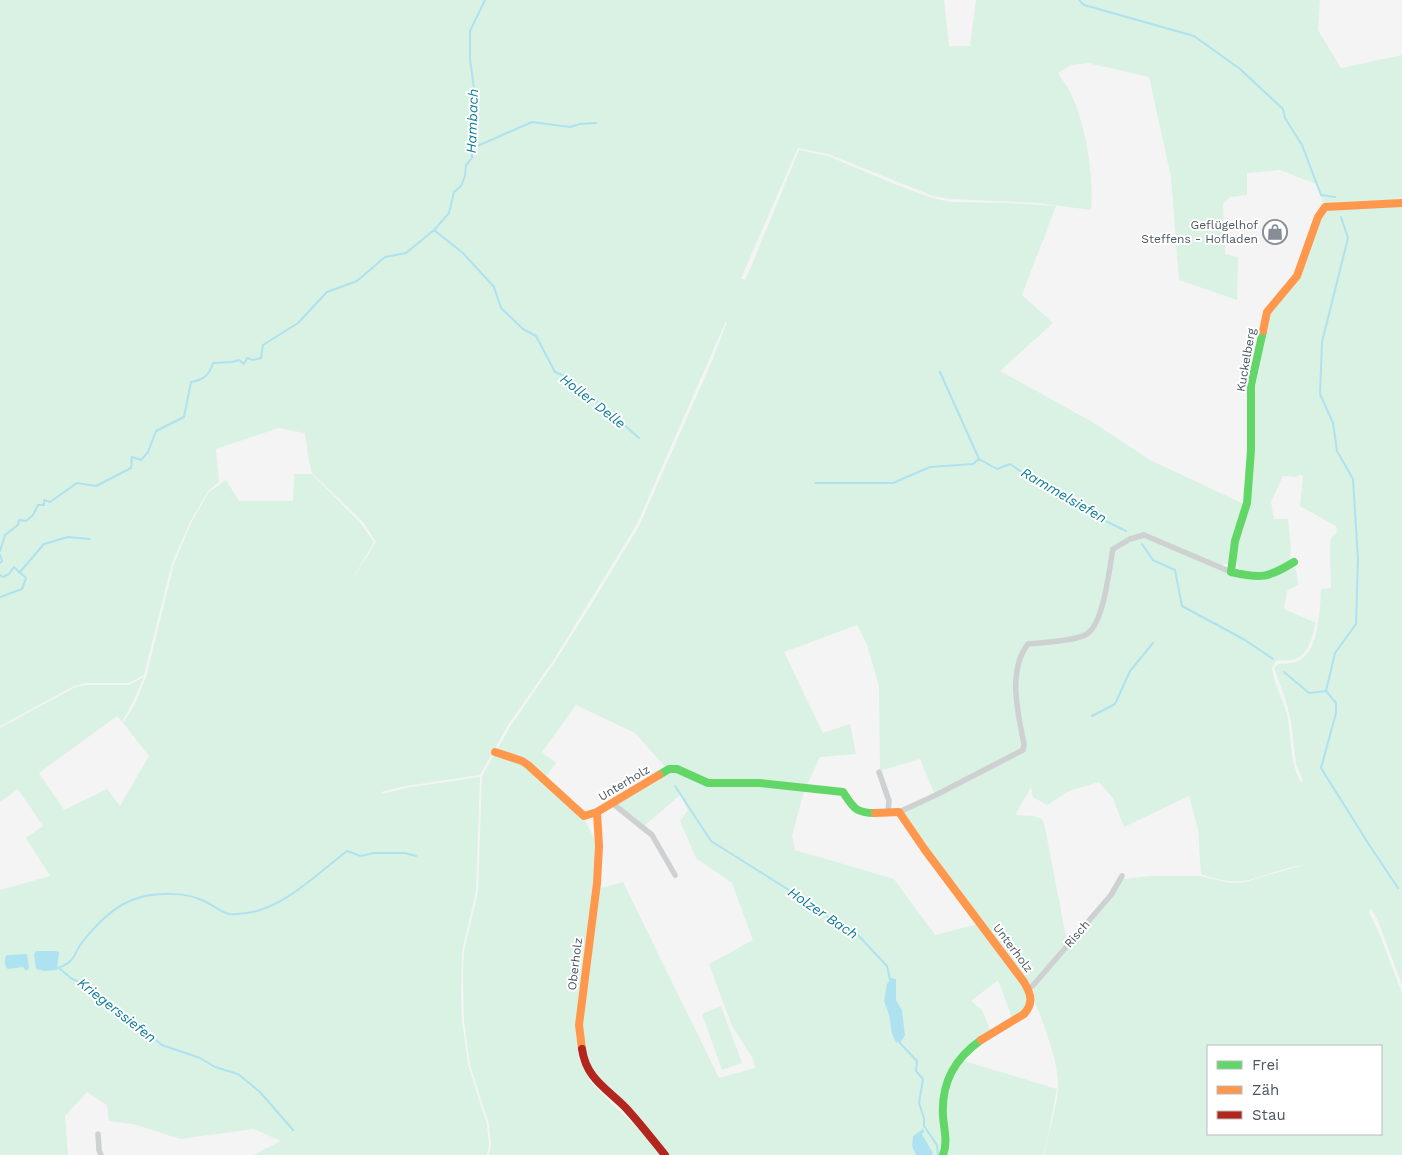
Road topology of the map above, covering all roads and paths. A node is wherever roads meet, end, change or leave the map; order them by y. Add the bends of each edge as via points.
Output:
1 (1402, 203) edge
2 (1294, 562) dead end
3 (1231, 572) junction
4 (495, 752) dead end
5 (879, 772) dead end
6 (612, 803) junction
7 (597, 812) junction
8 (888, 812) junction
9 (899, 812) junction
10 (675, 874) dead end
11 (1122, 876) dead end
12 (1029, 988) junction
13 (98, 1134) dead end
14 (101, 1155) edge
15 (665, 1155) edge
16 (943, 1155) edge

1 - 3 street, Kuckelberg via 1324,207 1297,276 1267,312 1250,385 1251,450 1247,504 1235,541
2 - 3 street via 1270,576
3 - 9 street via 1144,535 1113,550 1104,600 1092,630 1073,638 1028,644 1021,653 1016,705 1023,750
4 - 7 street via 522,761 584,816
5 - 8 street via 889,801
6 - 7 street, Unterholz
6 - 8 street, Unterholz via 669,769 677,769 708,783 760,783 843,792 855,809 864,813
6 - 10 street via 652,835
7 - 15 street, Oberholz via 597,883 578,1025 583,1056 596,1082 624,1107
8 - 9 street, Unterholz
9 - 12 street, Unterholz
11 - 12 street, Risch via 1107,900
12 - 16 street, Unterholz via 1030,1006 1024,1015 975,1046 959,1059 952,1071 945,1091 946,1149
13 - 14 street

